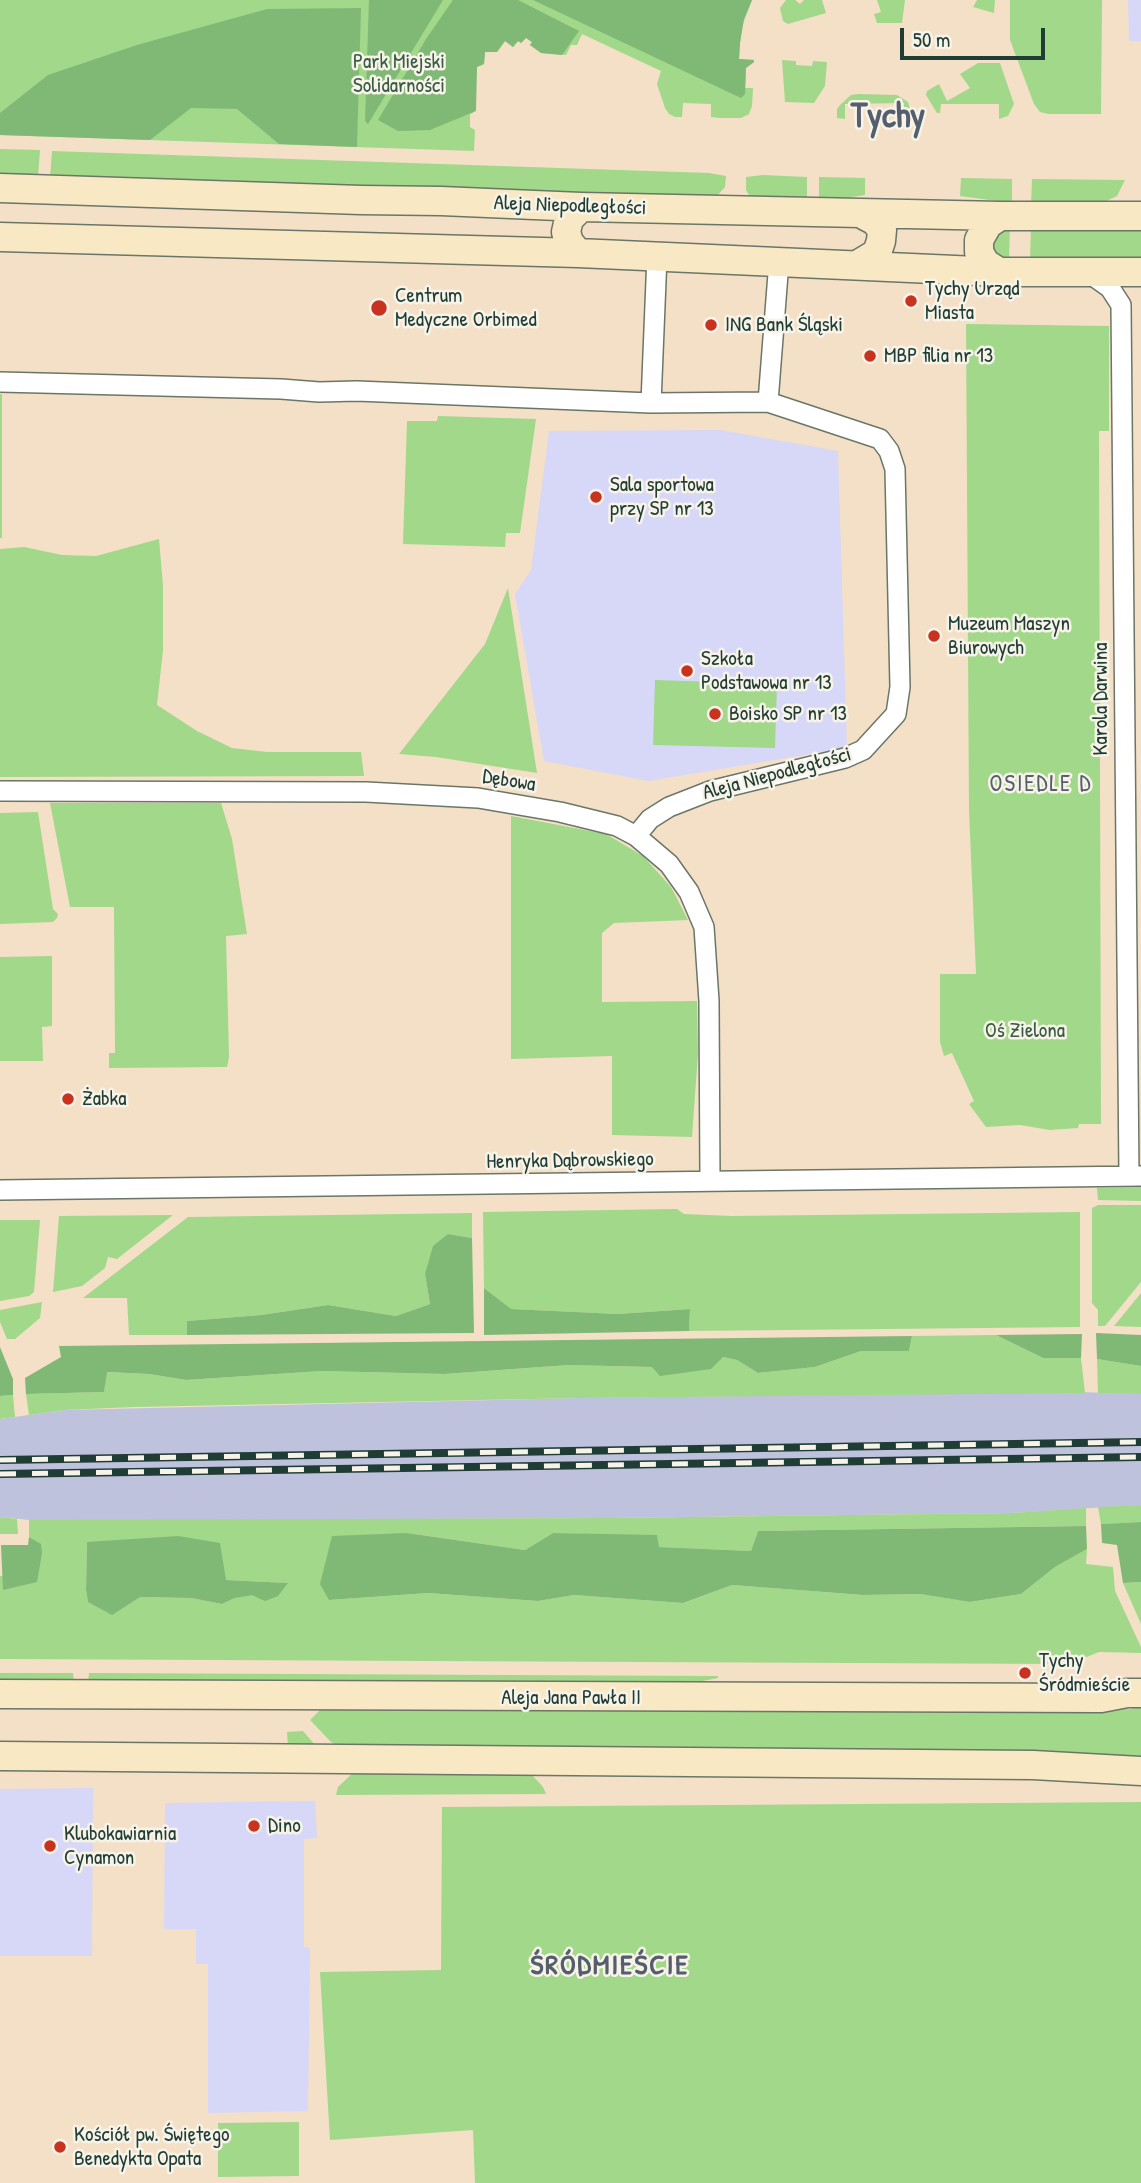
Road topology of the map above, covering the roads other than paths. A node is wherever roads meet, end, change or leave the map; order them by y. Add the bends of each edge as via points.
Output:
1 (0, 188) edge
2 (581, 207) junction
3 (860, 213) junction
4 (1000, 216) junction
5 (1141, 216) edge
6 (0, 237) edge
7 (578, 253) junction
8 (657, 256) junction
9 (779, 261) junction
10 (857, 265) junction
11 (999, 272) junction
12 (1089, 273) junction
13 (1141, 274) edge
14 (1121, 305) junction
15 (0, 382) edge
16 (768, 402) junction
17 (651, 403) junction
18 (0, 791) edge
19 (636, 836) junction
20 (1135, 1176) edge
21 (710, 1181) junction
22 (0, 1190) edge
23 (1141, 1693) edge
24 (0, 1694) edge
25 (0, 1756) edge
26 (1141, 1771) edge

1 - 2 street, Aleja Niepodległości
2 - 3 street, Aleja Niepodległości
2 - 7 street via 569,219 566,232
3 - 4 street, Aleja Niepodległości
3 - 10 street via 882,230 877,253
4 - 5 street, Aleja Niepodległości
4 - 11 street via 988,224 979,240 985,263
6 - 7 street
7 - 8 street
8 - 9 street
8 - 17 street
9 - 10 street
9 - 16 street
10 - 11 street
11 - 12 street
12 - 13 street
12 - 14 street via 1110,288
13 - 14 street
14 - 20 street, Karola Darwina
15 - 17 street, Aleja Niepodległości
16 - 17 street, Aleja Niepodległości
16 - 19 street, Aleja Niepodległości via 860,430 880,439 890,451 895,469 900,687 896,714 863,750 710,791 650,818
18 - 19 street, Dębowa via 366,792 478,798 560,812 617,826
19 - 21 street, Dębowa via 669,864 689,892 704,927
20 - 21 street, Henryka Dąbrowskiego
21 - 22 street, Henryka Dąbrowskiego
23 - 24 street, Aleja Jana Pawła II via 1101,1698
25 - 26 street via 1020,1765

